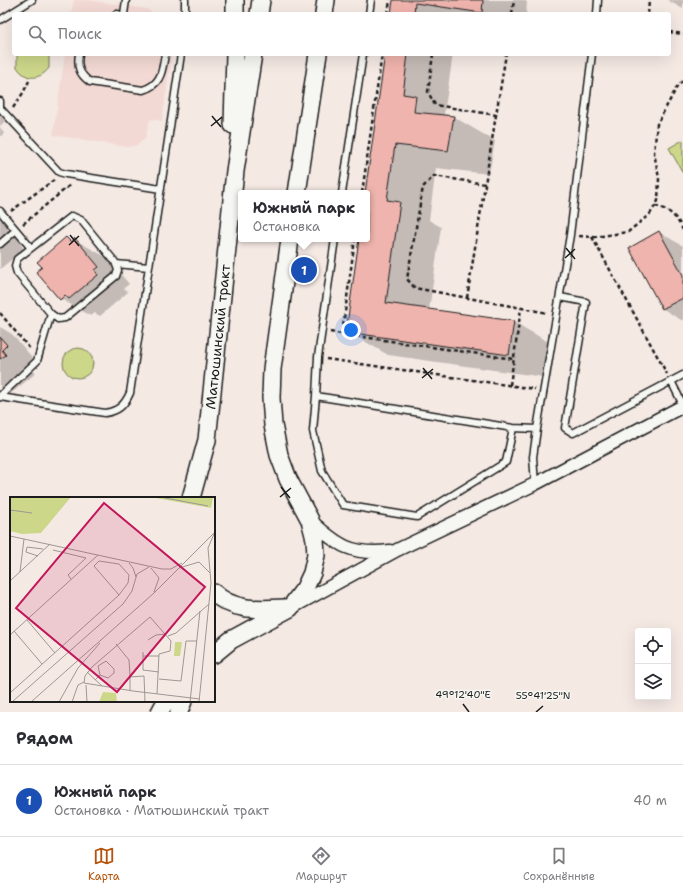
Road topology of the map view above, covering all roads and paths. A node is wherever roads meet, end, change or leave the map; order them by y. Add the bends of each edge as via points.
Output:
1 (32, 0) edge
2 (126, 0) edge
3 (185, 0) edge
4 (235, 0) edge
5 (261, 0) edge
6 (326, 0) edge
7 (371, 0) edge
8 (390, 0) edge
9 (514, 0) edge
10 (598, 0) edge
11 (649, 0) edge
12 (12, 12) edge
13 (13, 12) edge
14 (124, 12) edge
15 (185, 12) edge
16 (235, 12) edge
17 (259, 12) edge
18 (324, 12) edge
19 (369, 12) edge
20 (388, 12) edge
21 (512, 12) edge
22 (597, 12) edge
23 (648, 12) edge
24 (0, 20) edge
25 (671, 32) edge
26 (683, 34) edge
27 (79, 56) edge
28 (165, 56) edge
29 (181, 56) edge
30 (235, 56) edge
31 (253, 56) edge
32 (318, 56) edge
33 (363, 56) edge
34 (382, 56) edge
35 (433, 56) edge
36 (506, 56) edge
37 (592, 56) edge
38 (29, 81) dead end
39 (683, 81) edge
40 (0, 101) edge
41 (0, 108) edge
42 (6, 114) junction
43 (496, 115) junction
44 (235, 171) junction
45 (63, 173) junction
46 (79, 177) junction
47 (485, 184) junction
48 (162, 189) junction
49 (297, 190) edge
50 (342, 190) edge
51 (362, 190) edge
52 (655, 206) junction
53 (2, 214) edge
54 (16, 230) junction
55 (683, 230) edge
56 (570, 236) junction
57 (592, 237) junction
58 (290, 242) edge
59 (335, 242) edge
60 (355, 242) edge
61 (0, 244) edge
62 (31, 248) junction
63 (116, 264) junction
64 (149, 268) junction
65 (467, 298) junction
66 (560, 298) junction
67 (522, 308) junction
68 (0, 312) edge
69 (51, 314) junction
70 (557, 315) junction
71 (322, 331) junction
72 (342, 334) junction
73 (318, 357) junction
74 (38, 358) junction
75 (514, 359) junction
76 (683, 375) edge
77 (671, 381) junction
78 (510, 385) junction
79 (543, 390) junction
80 (0, 396) edge
81 (316, 396) junction
82 (683, 406) edge
83 (513, 428) junction
84 (537, 429) junction
85 (535, 484) junction
86 (191, 497) edge
87 (310, 520) junction
88 (397, 550) junction
89 (215, 594) edge
90 (290, 608) junction
91 (215, 653) edge
92 (165, 702) edge
93 (166, 702) edge
94 (183, 702) edge
95 (160, 712) edge
96 (165, 712) edge
97 (179, 712) edge

1 - 13 lane
2 - 14 lane
3 - 15 lane
4 - 16 street
5 - 17 street
6 - 18 street
7 - 19 lane
8 - 20 path
9 - 21 path
10 - 22 lane
11 - 23 path
12 - 24 lane
25 - 26 path
27 - 28 lane via 78,68 90,82 143,90 151,88 159,80
29 - 48 lane
30 - 44 street
31 - 44 street, Матюшинский тракт
32 - 49 street
33 - 50 lane
34 - 51 path
35 - 43 path via 428,92 435,105
36 - 43 path
37 - 56 lane
38 - 42 path via 20,99
39 - 52 path via 677,86 657,124 654,153 659,178 658,201
40 - 41 lane
41 - 42 lane
42 - 45 lane via 54,167
43 - 47 path
44 - 86 street, Матюшинский тракт via 207,440
45 - 46 lane
45 - 53 path
46 - 48 lane
46 - 54 path
47 - 65 path
47 - 65 path via 434,176 423,187 407,278 416,288
48 - 64 lane
52 - 55 path via 666,209 675,216
52 - 57 path via 650,214 628,232
53 - 54 lane
54 - 61 lane
54 - 62 lane
56 - 57 path
56 - 66 lane
57 - 77 path
58 - 87 street via 272,369 271,398 279,455 288,479
59 - 71 lane
60 - 72 path
62 - 63 lane via 68,218 76,216 82,220
62 - 69 lane via 17,259 15,269
63 - 64 lane
63 - 69 lane via 116,276 65,318 58,319
64 - 80 lane via 130,393 120,408 105,413
65 - 67 path
66 - 70 lane
66 - 77 lane via 586,302 565,428 573,433
67 - 70 path
67 - 75 path
68 - 74 path
69 - 74 lane
70 - 79 lane
71 - 72 path
71 - 73 lane
72 - 75 path
73 - 78 path
73 - 81 lane
74 - 80 lane via 34,365
75 - 78 path
76 - 77 lane
77 - 82 lane
78 - 79 path
79 - 84 lane
81 - 83 lane
81 - 83 lane via 313,431 322,471 343,505 417,518 506,462
82 - 85 street
83 - 84 lane
84 - 85 lane via 533,457
85 - 88 street
87 - 88 street via 332,540 351,549 374,553
87 - 90 street via 316,555 312,573 305,588
88 - 90 street
89 - 90 street via 229,604 246,609
90 - 91 street via 231,640
92 - 95 street
93 - 96 street
94 - 97 street

